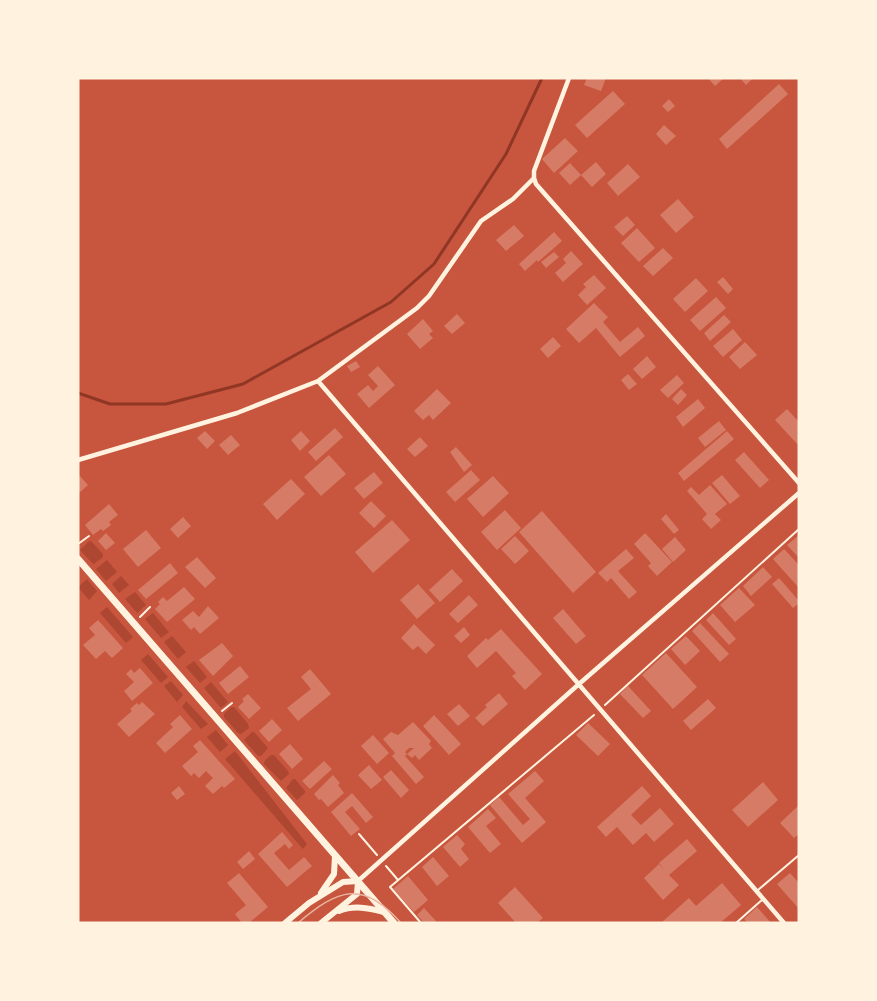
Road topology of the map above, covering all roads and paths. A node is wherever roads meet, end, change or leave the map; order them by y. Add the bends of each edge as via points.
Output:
1 (569, 78) edge
2 (534, 178) junction
3 (318, 381) junction
4 (78, 460) edge
5 (799, 483) edge
6 (799, 493) edge
7 (799, 529) edge
8 (89, 536) dead end
9 (78, 544) edge
10 (78, 559) edge
11 (150, 607) dead end
12 (139, 616) dead end
13 (579, 684) junction
14 (232, 703) dead end
15 (600, 710) junction
16 (221, 712) dead end
17 (799, 855) edge
18 (335, 856) junction
19 (358, 881) junction
20 (756, 891) junction
21 (318, 897) junction
22 (763, 899) junction
23 (385, 912) junction
24 (330, 916) junction
25 (285, 923) edge
26 (321, 923) edge
27 (394, 923) edge
28 (421, 923) edge
29 (736, 923) edge
30 (784, 923) edge

1 - 2 street
2 - 3 street via 513,199 481,221 417,308
2 - 5 street
3 - 4 street via 237,413
3 - 13 street
6 - 13 street
7 - 15 path
8 - 9 path
10 - 18 main road
11 - 12 path
13 - 15 street
13 - 19 street
14 - 16 path
15 - 20 street
15 - 28 path via 390,887
17 - 20 lane
18 - 19 main road
18 - 21 street via 334,874
19 - 21 street via 343,882
19 - 23 main road
19 - 24 street via 357,894
20 - 22 street
21 - 25 street
22 - 29 lane
22 - 30 street
23 - 24 street via 356,907
23 - 27 main road
24 - 26 street

